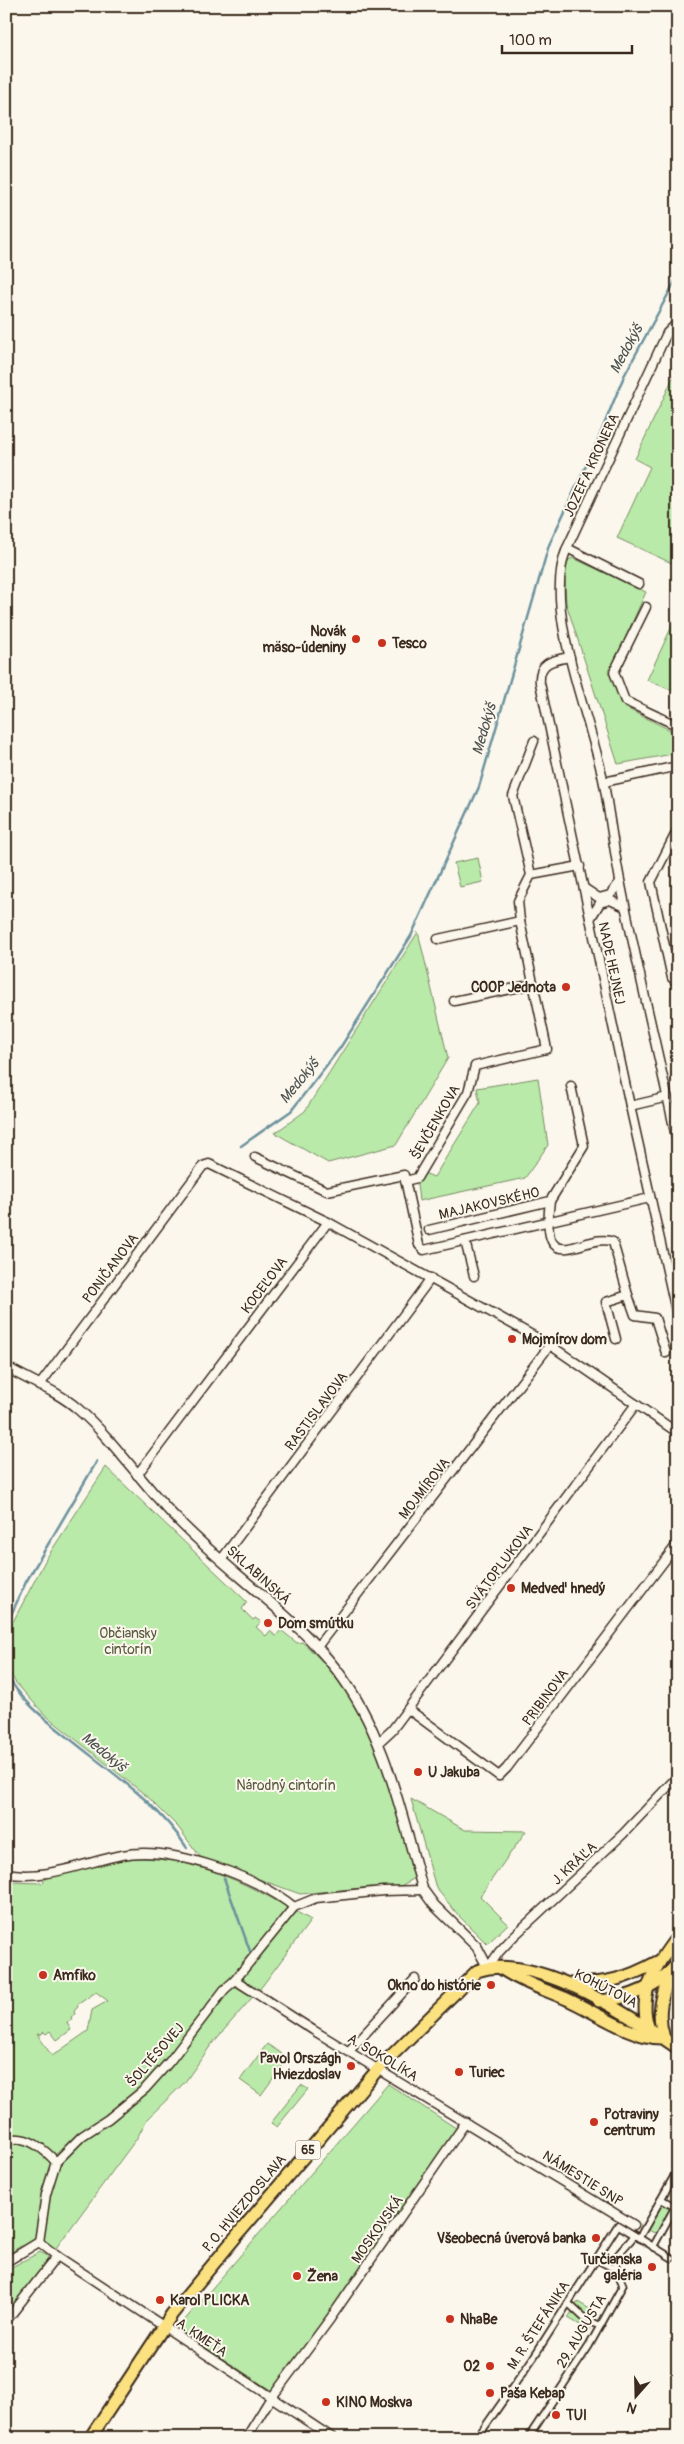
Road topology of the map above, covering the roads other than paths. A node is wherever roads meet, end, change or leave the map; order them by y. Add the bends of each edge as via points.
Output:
1 (678, 322) edge
2 (567, 548) junction
3 (639, 584) dead end
4 (646, 607) dead end
5 (570, 657) junction
6 (678, 726) edge
7 (534, 741) dead end
8 (678, 766) edge
9 (604, 782) junction
10 (678, 829) edge
11 (580, 866) junction
12 (531, 875) junction
13 (620, 882) junction
14 (584, 888) junction
15 (625, 907) junction
16 (590, 919) junction
17 (520, 921) junction
18 (438, 939) dead end
19 (678, 983) edge
20 (534, 984) junction
21 (454, 1001) dead end
22 (571, 1086) dead end
23 (668, 1097) junction
24 (630, 1106) junction
25 (678, 1147) edge
26 (255, 1157) dead end
27 (404, 1178) junction
28 (650, 1198) junction
29 (550, 1201) junction
30 (548, 1220) junction
31 (328, 1222) junction
32 (429, 1230) dead end
33 (465, 1242) junction
34 (474, 1276) dead end
35 (431, 1278) junction
36 (675, 1293) edge
37 (628, 1295) junction
38 (678, 1320) edge
39 (616, 1339) dead end
40 (550, 1345) junction
41 (666, 1353) dead end
42 (6, 1367) edge
43 (39, 1386) junction
44 (636, 1404) junction
45 (678, 1433) edge
46 (137, 1475) junction
47 (678, 1542) edge
48 (221, 1560) junction
49 (317, 1647) junction
50 (408, 1709) junction
51 (379, 1742) junction
52 (678, 1776) edge
53 (6, 1873) edge
54 (423, 1890) junction
55 (294, 1907) junction
56 (678, 1936) edge
57 (657, 1962) junction
58 (488, 1968) junction
59 (674, 1968) edge
60 (502, 1969) junction
61 (415, 1979) dead end
62 (235, 1980) junction
63 (571, 1984) junction
64 (648, 1987) junction
65 (568, 2000) junction
66 (601, 2001) junction
67 (649, 2027) junction
68 (659, 2038) junction
69 (678, 2048) edge
70 (349, 2051) junction
71 (379, 2068) junction
72 (466, 2122) junction
73 (6, 2141) edge
74 (519, 2154) joint
75 (56, 2162) junction
76 (678, 2169) edge
77 (661, 2199) junction
78 (677, 2205) edge
79 (634, 2225) dead end
80 (636, 2237) junction
81 (39, 2242) junction
82 (653, 2247) junction
83 (57, 2256) junction
84 (672, 2258) dead end
85 (596, 2259) junction
86 (6, 2262) edge
87 (615, 2269) junction
88 (568, 2303) junction
89 (6, 2321) edge
90 (164, 2326) junction
91 (600, 2326) junction
92 (272, 2398) junction
93 (90, 2438) edge
94 (246, 2438) edge
95 (333, 2438) edge
96 (477, 2438) edge
97 (528, 2438) edge

1 - 2 street, JOZEFA KRONERA via 668,332
2 - 3 street
2 - 5 street, NADE HEJNEJ via 560,564 559,588
4 - 6 street via 614,672 625,702
5 - 9 street, NADE HEJNEJ
5 - 11 street, NADE HEJNEJ via 545,664 540,676
7 - 12 street via 513,796
8 - 9 street
9 - 13 street, NADE HEJNEJ
10 - 19 street via 651,882 672,978
11 - 12 street
11 - 14 street, NADE HEJNEJ
12 - 17 street via 518,901
13 - 14 street via 610,895 599,898
13 - 15 street, NADE HEJNEJ
14 - 16 street, NADE HEJNEJ
15 - 16 street via 610,900 600,903
15 - 23 street, NADE HEJNEJ
16 - 24 street, NADE HEJNEJ
17 - 18 street
17 - 20 street
20 - 21 street
20 - 27 street, ŠEVČENKOVA via 547,1049 475,1066 468,1092 417,1178
22 - 29 street, MAJAKOVSKÉHO via 584,1146
23 - 24 street
23 - 25 street, NADE HEJNEJ
24 - 28 street, NADE HEJNEJ
26 - 27 street, ŠEVČENKOVA via 327,1191
27 - 33 street via 420,1245 424,1250
28 - 30 street
28 - 36 street, NADE HEJNEJ
29 - 30 street
29 - 32 street, MAJAKOVSKÉHO
30 - 33 street
30 - 37 street via 552,1241 560,1248 568,1250 607,1239 613,1242
31 - 35 street
31 - 43 street, PONIČANOVA via 210,1164 203,1166
31 - 46 street, KOCEĽOVA
33 - 34 street
35 - 40 street
35 - 48 street, RASTISLAVOVA
36 - 38 street, NADE HEJNEJ
37 - 39 street via 606,1302
37 - 41 street via 635,1315 655,1318
40 - 44 street
40 - 49 street, MOJMÍROVA
42 - 43 street, SKLABINSKÁ
43 - 46 street, SKLABINSKÁ via 62,1396 88,1419
44 - 45 street
44 - 50 street, SVÄTOPLUKOVA
46 - 48 street, SKLABINSKÁ via 177,1520
47 - 50 street, PRIBINOVA via 499,1776
48 - 49 street, SKLABINSKÁ
49 - 51 street, SKLABINSKÁ via 344,1680
50 - 51 street, SVÄTOPLUKOVA
51 - 54 street, SKLABINSKÁ
52 - 58 street, J. KRÁĽA via 623,1834 514,1936
53 - 55 street via 31,1875 125,1854 151,1852 229,1872 280,1896
54 - 55 street, ŠOLTÉSOVEJ via 316,1898
54 - 58 street via 477,1947
55 - 62 street, ŠOLTÉSOVEJ
56 - 57 main road
57 - 63 main road via 622,1979
57 - 64 main road
58 - 60 main road, KOHÚTOVA
58 - 71 main road, P. O. HVIEZDOSLAVA / 65 via 477,1971
59 - 64 main road
59 - 68 main road via 659,2007
60 - 63 main road, KOHÚTOVA via 523,1968
60 - 65 main road, KOHÚTOVA via 520,1981
61 - 70 street
62 - 70 street, A. SOKOLÍKA
62 - 75 street, ŠOLTÉSOVEJ via 145,2089 82,2136
63 - 66 main road, KOHÚTOVA
64 - 66 main road
64 - 67 main road via 644,2011
65 - 66 main road
65 - 68 main road, KOHÚTOVA
66 - 67 main road, KOHÚTOVA
67 - 68 main road, KOHÚTOVA
68 - 69 main road, KOHÚTOVA
70 - 71 street, A. SOKOLÍKA
71 - 72 street, A. SOKOLÍKA
71 - 90 main road, P. O. HVIEZDOSLAVA / 65
72 - 74 street, A. SOKOLÍKA
72 - 92 street, MOSKOVSKÁ
73 - 75 street via 28,2140
74 - 79 street, NÁMESTIE SNP
75 - 81 street, ŠOLTÉSOVEJ via 46,2194
76 - 77 street
77 - 78 street
77 - 80 street
78 - 82 street
80 - 82 street
80 - 85 street, M. R. ŠTEFÁNIKA via 618,2225
80 - 87 street via 619,2250
81 - 83 street
81 - 86 street
82 - 84 street
83 - 89 street
83 - 90 street, A. KMEŤA
85 - 87 street
85 - 88 street, M. R. ŠTEFÁNIKA
87 - 91 street, 29. AUGUSTA via 623,2285
88 - 91 street via 583,2317
88 - 96 street, M. R. ŠTEFÁNIKA
90 - 92 street, A. KMEŤA
90 - 93 main road, P. O. HVIEZDOSLAVA / 65
91 - 97 street, 29. AUGUSTA
92 - 94 street, MOSKOVSKÁ
92 - 95 street, A. KMEŤA

